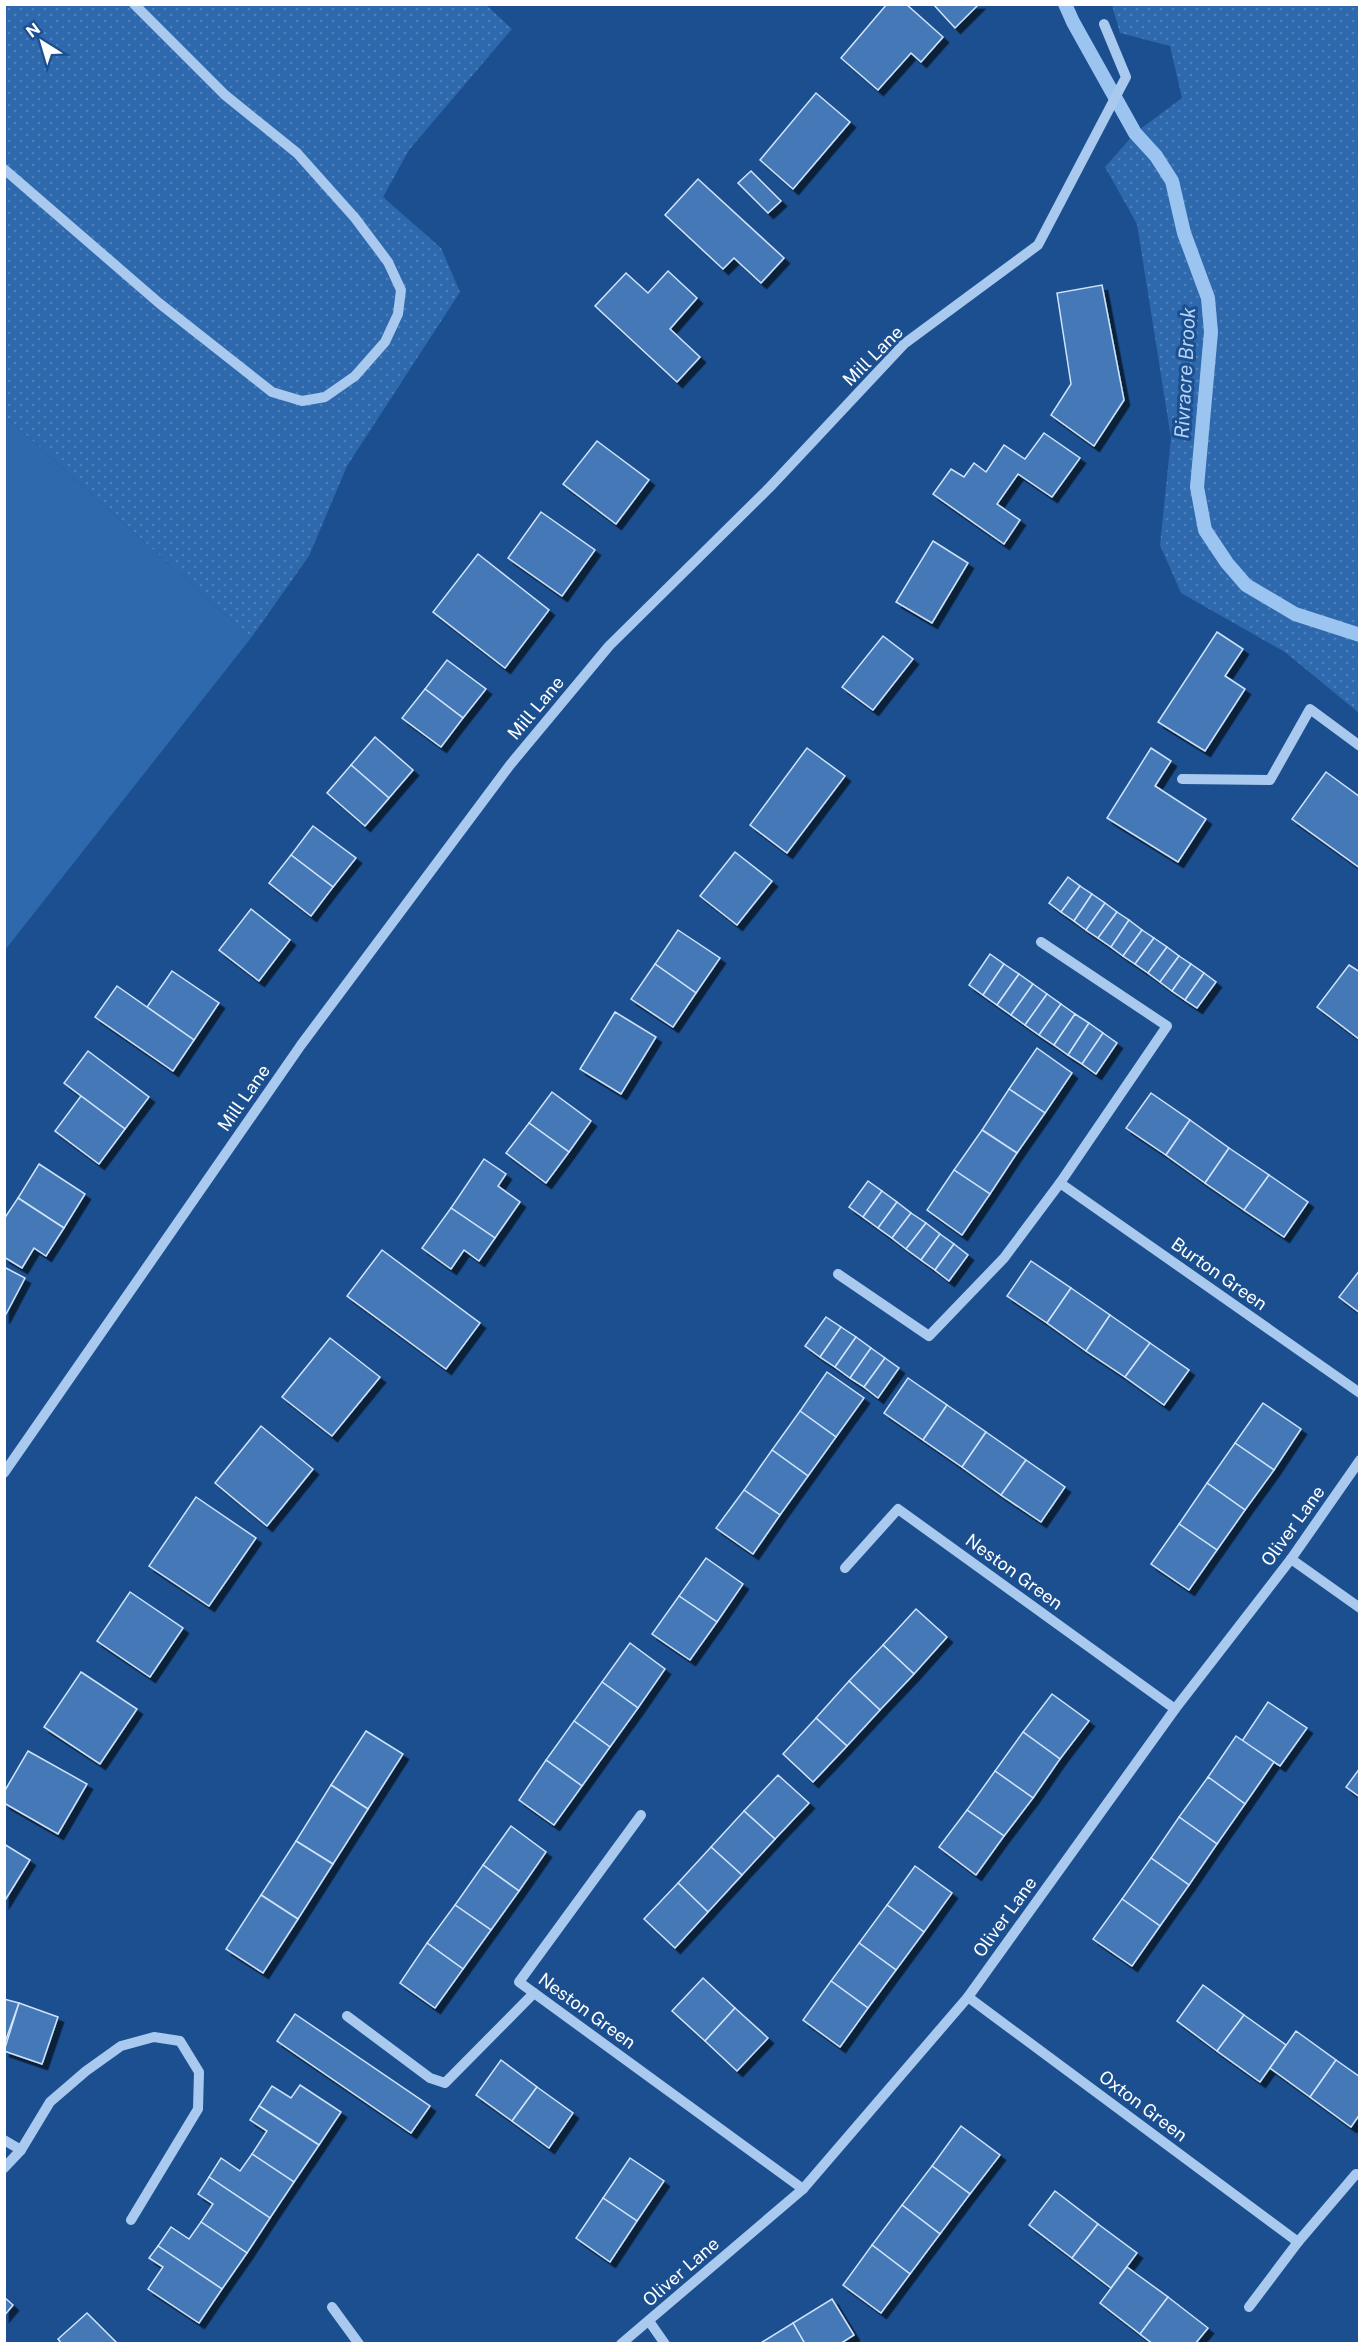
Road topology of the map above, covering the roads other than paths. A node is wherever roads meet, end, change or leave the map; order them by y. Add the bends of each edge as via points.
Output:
1 (134, 4) edge
2 (1104, 24) dead end
3 (4, 169) edge
4 (1359, 746) edge
5 (1182, 779) dead end
6 (1041, 942) dead end
7 (1060, 1183) junction
8 (838, 1274) dead end
9 (1359, 1393) edge
10 (1359, 1460) edge
11 (4, 1473) edge
12 (1291, 1559) junction
13 (845, 1568) dead end
14 (1359, 1608) edge
15 (1174, 1709) junction
16 (641, 1815) dead end
17 (534, 1993) junction
18 (968, 1997) junction
19 (347, 2016) dead end
20 (4, 2140) edge
21 (21, 2150) junction
22 (4, 2168) edge
23 (1356, 2174) dead end
24 (803, 2189) junction
25 (131, 2220) dead end
26 (1298, 2242) junction
27 (332, 2307) dead end
28 (1249, 2307) dead end
29 (650, 2321) junction
30 (359, 2343) edge
31 (621, 2343) edge
32 (665, 2343) edge

1 - 3 street via 225,95 297,153 375,244 401,290 398,314 385,342 355,376 325,397 302,401 272,392 159,303
2 - 11 street, Mill Lane via 1126,77 1038,245 904,344 770,487 609,646 510,765 301,1045
4 - 5 street via 1310,709 1270,780
6 - 7 street via 1167,1026
7 - 8 street via 1004,1258 930,1336
7 - 9 street, Burton Green
10 - 12 street, Oliver Lane
12 - 14 street
12 - 15 street, Oliver Lane
13 - 15 street, Neston Green via 898,1509
15 - 18 street, Oliver Lane
16 - 17 street, Neston Green via 519,1982
17 - 19 street via 445,2083 430,2078
17 - 24 street, Neston Green
18 - 24 street, Oliver Lane
18 - 26 street, Oxton Green
20 - 21 street
21 - 22 street
21 - 25 street via 50,2102 121,2046 154,2037 180,2041 199,2072 198,2109
23 - 26 street
24 - 29 street, Oliver Lane
26 - 28 street
27 - 30 street
29 - 31 street, Oliver Lane
29 - 32 street

